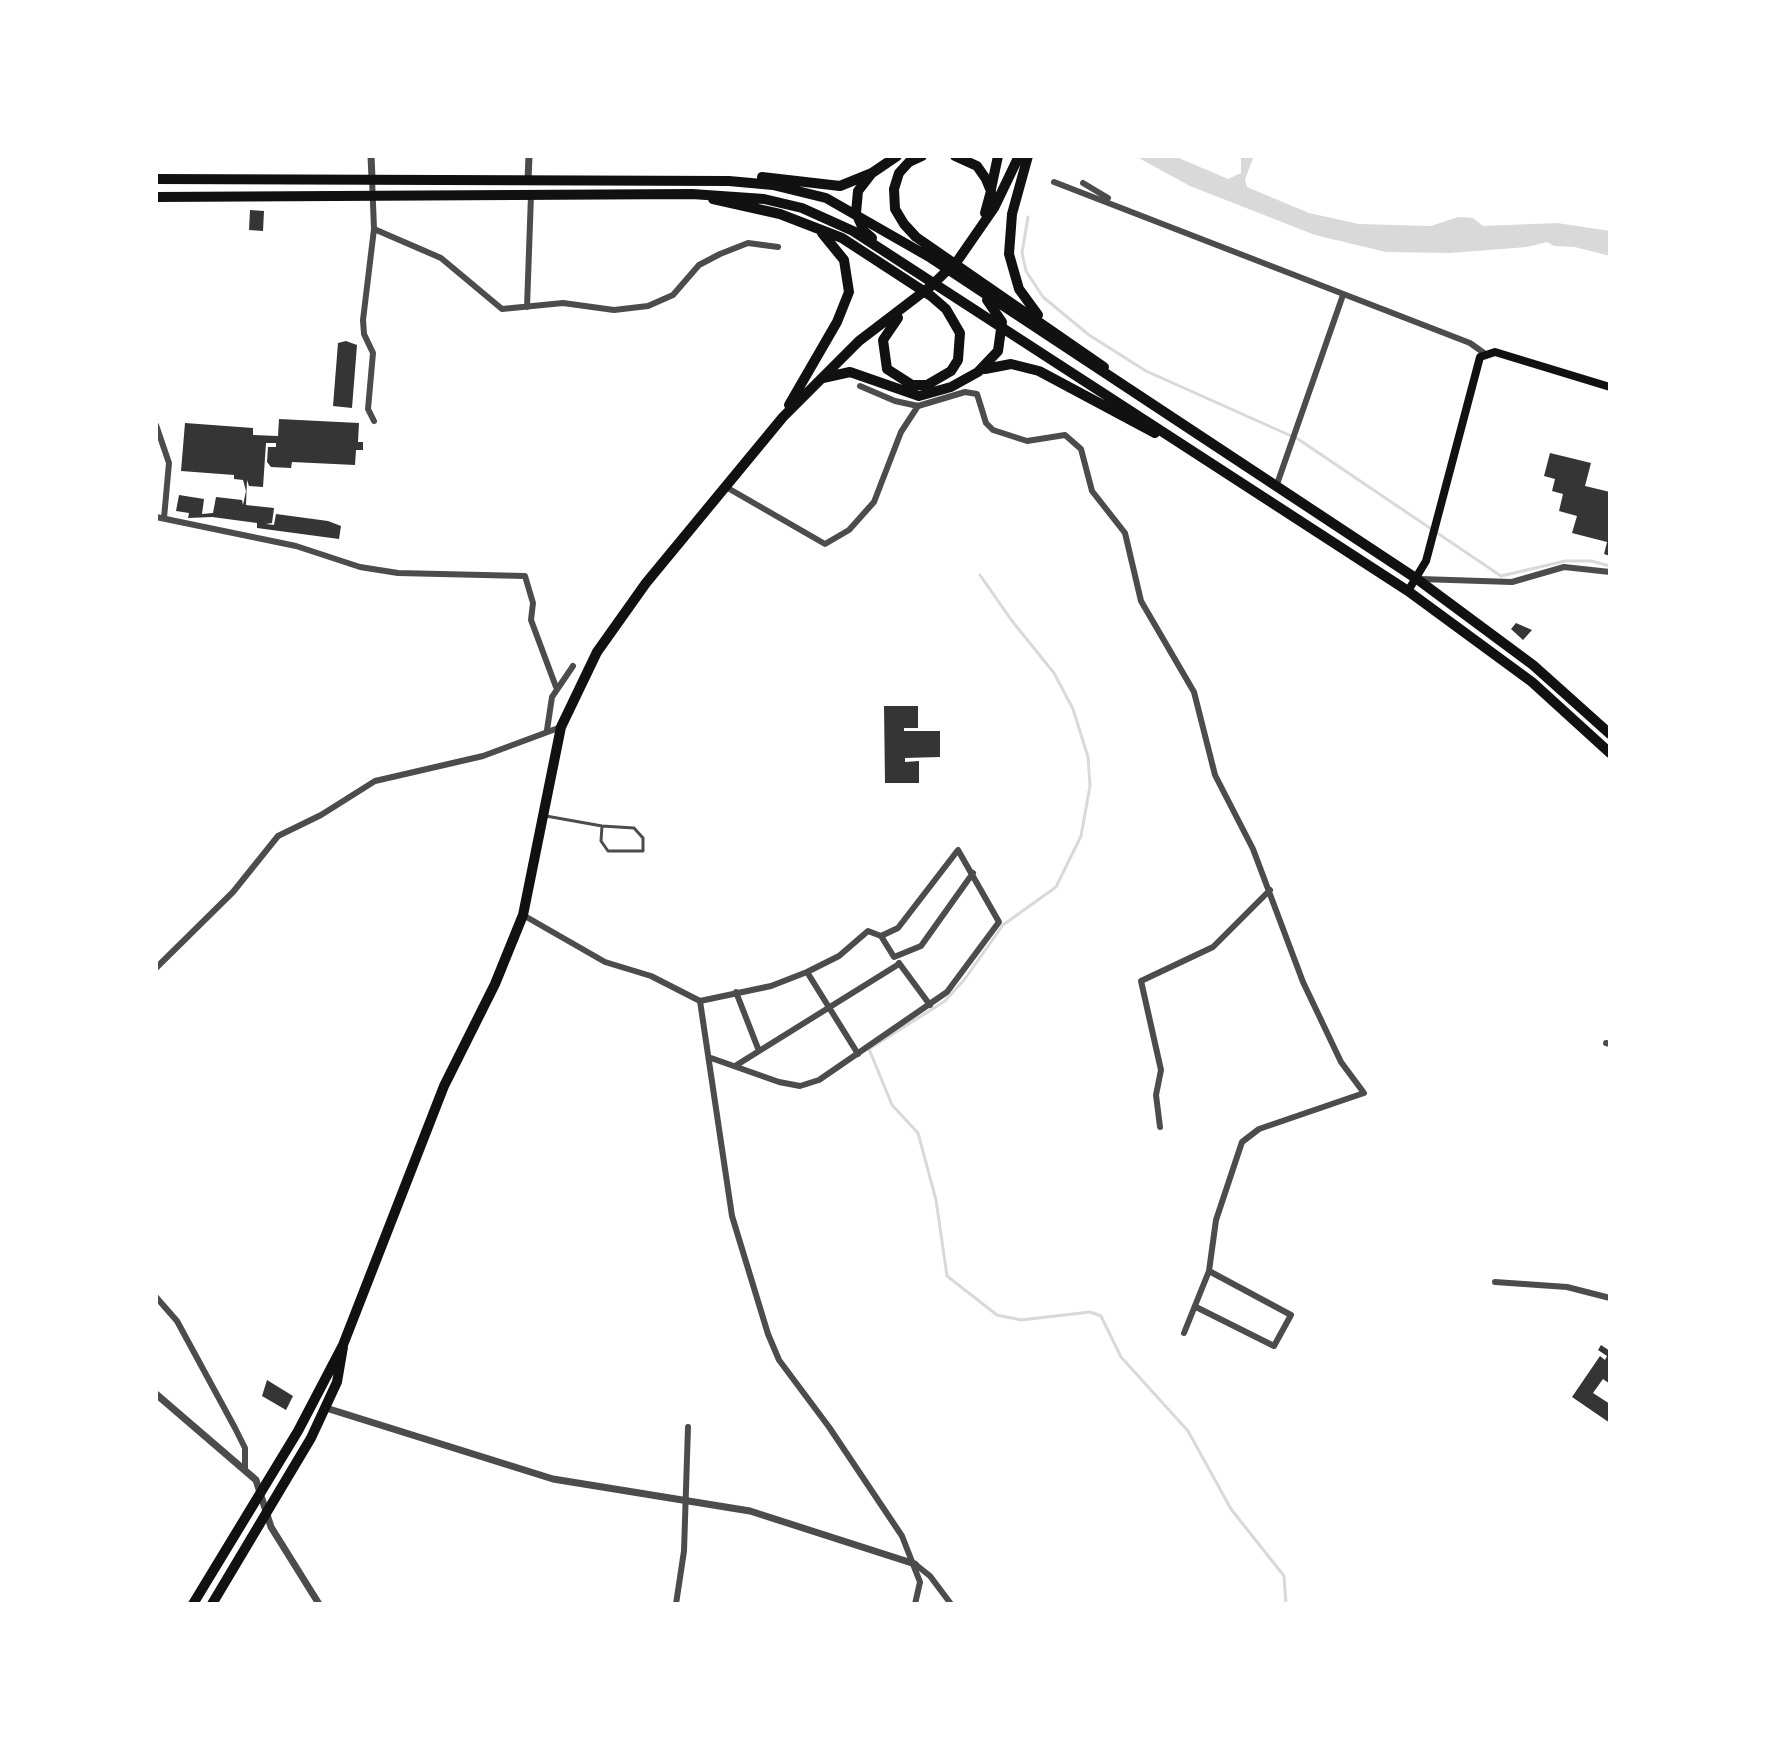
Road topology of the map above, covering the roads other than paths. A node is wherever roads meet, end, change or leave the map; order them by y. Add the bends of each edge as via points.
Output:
1 (371, 156) edge
2 (529, 156) edge
3 (897, 156) edge
4 (922, 156) edge
5 (955, 156) edge
6 (998, 156) edge
7 (1024, 156) edge
8 (1012, 162) edge
9 (872, 173) junction
10 (372, 178) junction
11 (156, 179) edge
12 (657, 179) junction
13 (528, 180) junction
14 (1054, 182) dead end
15 (1083, 183) dead end
16 (991, 191) junction
17 (531, 193) junction
18 (373, 194) junction
19 (692, 194) junction
20 (156, 197) edge
21 (1122, 207) junction
22 (856, 213) junction
23 (984, 215) junction
24 (810, 225) junction
25 (374, 229) junction
26 (778, 247) dead end
27 (967, 249) junction
28 (931, 258) junction
29 (1343, 295) junction
30 (955, 296) junction
31 (906, 305) junction
32 (527, 307) junction
33 (1003, 327) junction
34 (1057, 333) junction
35 (1484, 353) junction
36 (978, 372) junction
37 (818, 381) junction
38 (860, 386) dead end
39 (1610, 387) edge
40 (918, 406) junction
41 (786, 412) junction
42 (1166, 414) junction
43 (374, 421) dead end
44 (156, 425) edge
45 (1217, 466) junction
46 (726, 487) junction
47 (1276, 487) junction
48 (160, 518) edge
49 (1610, 572) edge
50 (1417, 579) junction
51 (1408, 591) junction
52 (573, 666) dead end
53 (558, 685) junction
54 (576, 690) junction
55 (561, 727) junction
56 (547, 730) junction
57 (1610, 734) edge
58 (1610, 753) edge
59 (542, 815) junction
60 (602, 826) junction
61 (973, 873) junction
62 (1270, 890) junction
63 (523, 915) junction
64 (881, 936) junction
65 (894, 957) junction
66 (899, 964) junction
67 (156, 968) edge
68 (807, 972) junction
69 (736, 992) junction
70 (700, 1001) junction
71 (930, 1005) junction
72 (829, 1009) junction
73 (759, 1051) junction
74 (858, 1054) junction
75 (711, 1058) junction
76 (735, 1066) junction
77 (1160, 1127) dead end
78 (1209, 1271) junction
79 (1495, 1282) dead end
80 (156, 1297) edge
81 (1610, 1298) edge
82 (1196, 1307) junction
83 (1184, 1333) dead end
84 (343, 1345) junction
85 (156, 1394) edge
86 (326, 1408) junction
87 (688, 1427) dead end
88 (245, 1470) junction
89 (262, 1494) junction
90 (686, 1499) junction
91 (267, 1514) junction
92 (915, 1564) junction
93 (198, 1601) edge
94 (212, 1604) edge
95 (319, 1604) edge
96 (676, 1604) edge
97 (915, 1604) edge
98 (951, 1604) edge

1 - 10 street
2 - 13 street
3 - 9 highway
4 - 34 highway via 899,173 894,189 895,209 904,224
5 - 16 highway via 977,166
6 - 16 highway
7 - 8 highway
7 - 27 highway via 1000,205
7 - 34 highway via 1012,214 1012,273 1028,303
8 - 23 highway
8 - 27 highway via 994,208
9 - 12 highway via 840,186 734,174
9 - 22 highway via 858,191
10 - 11 highway
10 - 13 highway
10 - 18 street
12 - 13 highway
12 - 22 highway via 773,185 826,198
14 - 21 street
15 - 21 street
16 - 23 highway
17 - 18 highway
17 - 19 highway
17 - 32 street
18 - 20 highway
18 - 25 street
19 - 24 highway
19 - 30 highway via 764,199 824,217
21 - 29 street
22 - 28 highway
22 - 30 highway via 871,238
23 - 27 highway
24 - 31 highway via 898,273 955,321 962,347 958,360 942,379 927,385 899,379 883,360 887,330
24 - 41 highway via 844,260 849,292
25 - 32 street via 441,258 502,309
25 - 43 street via 363,320 373,353 368,409
26 - 32 street via 748,243 720,254 699,265 673,295 648,306
27 - 31 highway
28 - 33 highway via 993,306
28 - 42 highway
29 - 35 street
29 - 47 street
30 - 33 highway
31 - 37 highway
31 - 41 highway via 838,353
33 - 36 highway via 998,351
33 - 45 highway
34 - 42 highway
35 - 39 main road
35 - 50 main road
36 - 37 highway via 919,396 850,372
36 - 45 highway via 1011,364 1039,371
37 - 41 highway
38 - 40 street
40 - 46 street via 901,432 874,502 849,530 825,544
40 - 62 street via 965,392 977,394 993,430 1027,441 1065,435 1081,449 1092,491 1125,533 1141,601 1194,692 1215,775
41 - 46 highway
42 - 47 highway
44 - 48 street via 169,463
45 - 51 highway
46 - 54 highway via 617,621
47 - 50 highway
48 - 53 street via 385,571 525,576 533,603 531,620
49 - 50 street via 1564,567 1512,582
50 - 51 main road
50 - 57 highway via 1533,665
51 - 58 highway via 1532,682
52 - 53 street
53 - 54 street
53 - 56 street
54 - 55 highway
55 - 56 street
55 - 59 highway
56 - 67 street via 483,756 375,781 278,836 233,892
59 - 60 lane
59 - 63 highway
60 - 60 lane via 634,828 643,838 643,851 608,851 601,841
61 - 64 street via 958,850 898,928
61 - 65 street via 921,946
61 - 71 street via 999,922 966,970
62 - 77 street via 1213,947 1141,981 1161,1070 1156,1095
62 - 78 street via 1303,982 1341,1062 1364,1093 1249,1134 1216,1220
63 - 70 street via 605,962 651,976
63 - 84 highway via 444,1086
64 - 65 street
64 - 68 street via 868,931 839,956
65 - 66 street
66 - 71 street
66 - 72 street
68 - 69 street
68 - 72 street
69 - 70 street
69 - 73 street
70 - 75 street
71 - 74 street
72 - 73 street
72 - 74 street
73 - 76 street
74 - 76 street via 800,1086
75 - 76 street
75 - 92 street via 732,1216 768,1334 779,1360 902,1536
78 - 82 street
78 - 82 street via 1291,1315 1274,1346
79 - 81 street via 1567,1287
80 - 88 street via 177,1321 223,1405 245,1448
82 - 83 street
84 - 86 highway
84 - 89 highway
85 - 88 street
86 - 90 street via 553,1479
86 - 91 highway
87 - 90 street
88 - 89 street
89 - 91 street
89 - 93 highway
90 - 92 street via 750,1511
90 - 96 street
91 - 94 highway
91 - 95 street
92 - 97 street via 920,1582
92 - 98 street

